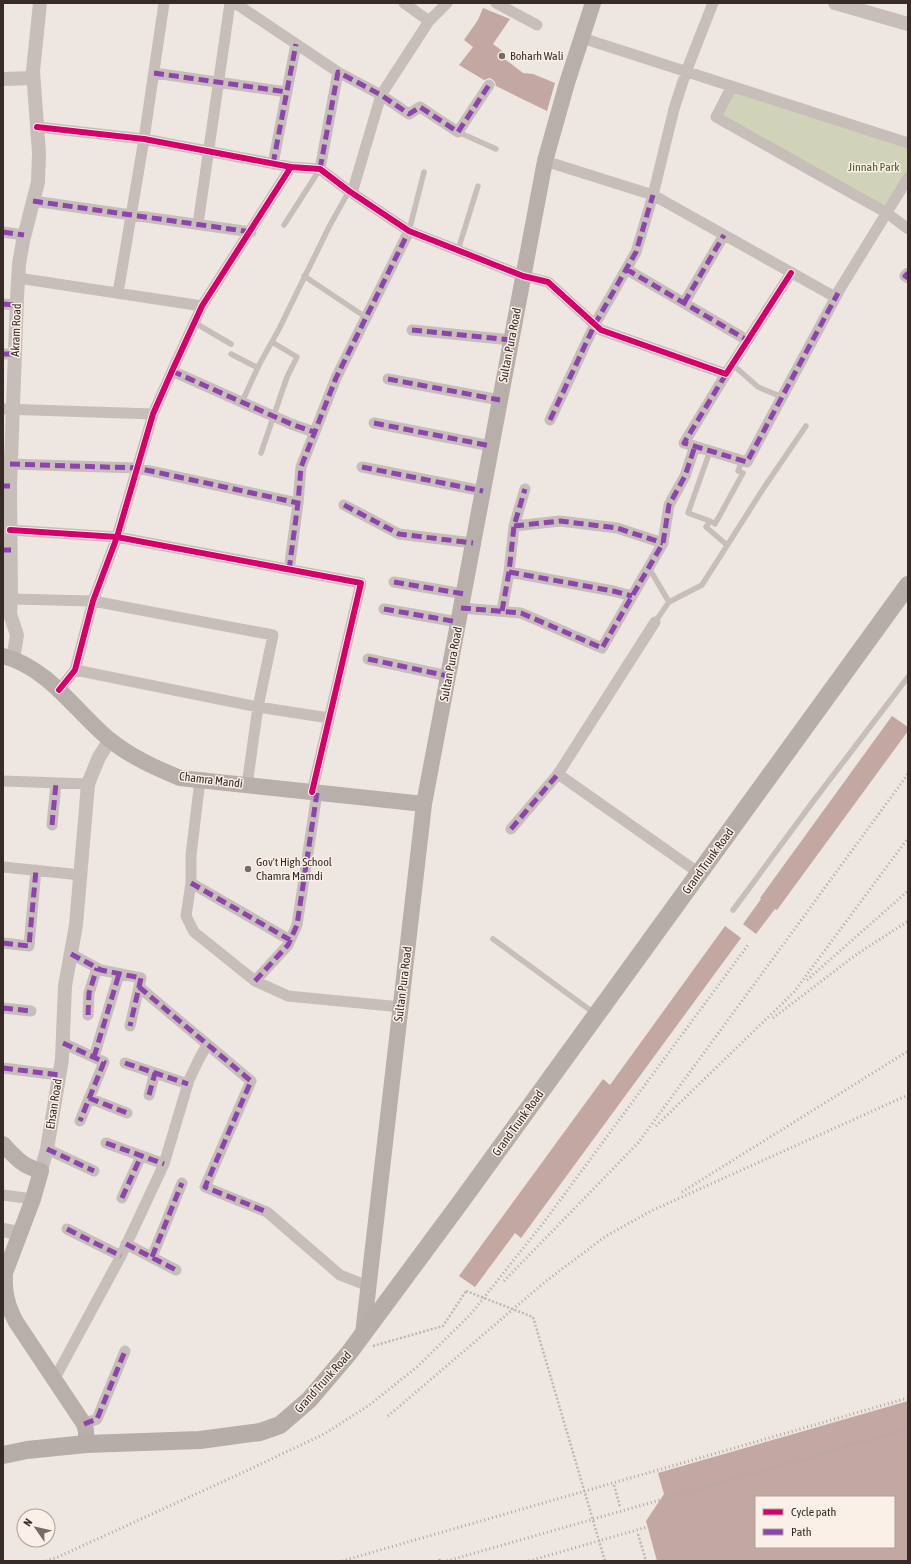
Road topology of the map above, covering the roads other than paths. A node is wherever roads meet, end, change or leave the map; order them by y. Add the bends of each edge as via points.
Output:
1 (40, 3) edge
2 (164, 3) edge
3 (230, 3) edge
4 (236, 3) edge
5 (404, 3) edge
6 (446, 3) edge
7 (496, 3) edge
8 (593, 3) edge
9 (713, 3) edge
10 (842, 4) edge
11 (429, 21) junction
12 (908, 24) edge
13 (537, 25) dead end
14 (582, 38) junction
15 (296, 44) junction
16 (338, 72) junction
17 (686, 72) junction
18 (154, 73) junction
19 (33, 78) junction
20 (3, 79) edge
21 (219, 82) junction
22 (489, 85) dead end
23 (732, 86) junction
24 (287, 92) junction
25 (381, 95) junction
26 (37, 127) junction
27 (458, 132) junction
28 (144, 139) junction
29 (908, 142) edge
30 (496, 149) dead end
31 (208, 152) junction
32 (545, 161) junction
33 (273, 164) junction
34 (291, 168) junction
35 (320, 169) junction
36 (424, 172) dead end
37 (908, 178) edge
38 (478, 186) dead end
39 (350, 192) junction
40 (653, 195) junction
41 (34, 201) junction
42 (887, 213) junction
43 (131, 215) junction
44 (198, 224) junction
45 (284, 225) dead end
46 (908, 229) edge
47 (409, 231) junction
48 (3, 232) edge
49 (251, 232) junction
50 (24, 235) junction
51 (724, 235) junction
52 (458, 250) junction
53 (626, 269) junction
54 (791, 273) junction
55 (908, 273) edge
56 (304, 276) junction
57 (523, 276) junction
58 (18, 278) junction
59 (908, 278) edge
60 (118, 293) junction
61 (838, 293) junction
62 (684, 303) junction
63 (10, 305) edge
64 (202, 306) junction
65 (367, 318) junction
66 (195, 322) junction
67 (595, 324) junction
68 (412, 330) dead end
69 (511, 340) junction
70 (747, 340) junction
71 (272, 342) junction
72 (231, 344) dead end
73 (9, 354) edge
74 (231, 354) dead end
75 (258, 368) junction
76 (729, 369) junction
77 (172, 371) junction
78 (388, 379) dead end
79 (782, 397) junction
80 (500, 400) junction
81 (242, 402) junction
82 (8, 409) edge
83 (153, 414) junction
84 (273, 416) junction
85 (550, 420) dead end
86 (374, 423) dead end
87 (806, 426) dead end
88 (314, 432) junction
89 (491, 446) junction
90 (695, 446) junction
91 (710, 451) junction
92 (260, 453) dead end
93 (742, 461) junction
94 (10, 464) junction
95 (362, 467) dead end
96 (137, 468) junction
97 (6, 486) edge
98 (525, 489) dead end
99 (483, 491) junction
100 (298, 503) junction
101 (344, 505) dead end
102 (710, 521) junction
103 (514, 526) junction
104 (10, 530) junction
105 (117, 537) junction
106 (473, 543) junction
107 (663, 543) junction
108 (727, 545) junction
109 (7, 550) edge
110 (649, 567) junction
111 (289, 570) junction
112 (509, 572) junction
113 (394, 582) dead end
114 (908, 585) edge
115 (632, 596) junction
116 (11, 598) junction
117 (93, 601) junction
118 (669, 602) junction
119 (461, 608) junction
120 (384, 609) dead end
121 (502, 611) junction
122 (655, 622) joint
123 (8, 658) edge
124 (368, 659) dead end
125 (75, 670) junction
126 (448, 676) junction
127 (908, 677) edge
128 (59, 690) junction
129 (258, 707) junction
130 (329, 718) junction
131 (110, 740) junction
132 (558, 774) junction
133 (200, 780) junction
134 (3, 781) edge
135 (56, 783) junction
136 (88, 784) junction
137 (247, 785) junction
138 (315, 793) junction
139 (424, 804) junction
140 (52, 825) dead end
141 (511, 829) dead end
142 (3, 867) edge
143 (36, 870) junction
144 (699, 873) junction
145 (81, 875) junction
146 (191, 883) junction
147 (733, 910) dead end
148 (493, 939) dead end
149 (290, 940) junction
150 (3, 943) edge
151 (71, 954) junction
152 (97, 968) junction
153 (119, 974) junction
154 (254, 981) junction
155 (139, 987) junction
156 (401, 1007) junction
157 (3, 1008) edge
158 (31, 1011) dead end
159 (597, 1014) junction
160 (88, 1015) dead end
161 (130, 1026) dead end
162 (63, 1043) junction
163 (207, 1045) junction
164 (94, 1057) junction
165 (125, 1063) dead end
166 (3, 1068) edge
167 (155, 1073) junction
168 (59, 1075) junction
169 (188, 1084) junction
170 (149, 1095) dead end
171 (89, 1098) junction
172 (127, 1113) dead end
173 (80, 1121) dead end
174 (106, 1143) dead end
175 (3, 1144) edge
176 (47, 1148) junction
177 (142, 1156) junction
178 (164, 1164) junction
179 (41, 1171) junction
180 (94, 1171) dead end
181 (182, 1183) dead end
182 (3, 1195) edge
183 (122, 1198) dead end
184 (33, 1199) junction
185 (67, 1228) dead end
186 (3, 1230) edge
187 (19, 1233) junction
188 (126, 1244) junction
189 (121, 1256) junction
190 (152, 1257) junction
191 (176, 1270) dead end
192 (368, 1286) junction
193 (363, 1334) junction
194 (125, 1351) dead end
195 (55, 1378) junction
196 (84, 1424) junction
197 (86, 1444) junction
198 (3, 1455) edge

1 - 19 street, Akram Road
2 - 18 street
3 - 21 street
4 - 15 street
5 - 11 street
6 - 11 street
7 - 13 street
8 - 14 main road, Sultan Pura Road
9 - 17 street
10 - 12 street
11 - 25 street
14 - 17 street
14 - 32 main road, Sultan Pura Road
15 - 16 street
15 - 24 street
16 - 25 street
16 - 35 street
17 - 23 street
17 - 40 street via 674,109
18 - 21 street
18 - 28 street
19 - 20 street
19 - 26 street, Akram Road
21 - 24 street
21 - 31 street
22 - 27 street
23 - 29 street
23 - 42 street via 716,117
24 - 33 street
25 - 27 street via 409,114 420,107
25 - 39 street
26 - 28 street
26 - 41 street, Akram Road via 38,182
27 - 30 lane
28 - 31 street
28 - 43 street
31 - 33 street
31 - 44 street
32 - 40 street
32 - 57 main road, Sultan Pura Road
33 - 34 street
34 - 35 street
34 - 49 street
35 - 39 street
35 - 45 lane
36 - 47 lane
37 - 42 street
38 - 52 lane
39 - 47 street
39 - 56 lane
40 - 51 street
40 - 53 street via 636,252
41 - 43 street
41 - 50 street, Akram Road
42 - 46 street
42 - 61 street
43 - 44 street
43 - 60 street
44 - 49 street
47 - 52 street
47 - 65 street
48 - 50 street
49 - 64 street
50 - 58 street, Akram Road
51 - 54 street
51 - 62 street
52 - 57 street
53 - 62 street
53 - 67 street
54 - 61 street via 835,297
54 - 70 street
55 - 59 street via 905,276
56 - 65 lane
56 - 71 lane
57 - 67 street via 548,282
57 - 69 main road, Sultan Pura Road
58 - 60 street
58 - 63 street, Akram Road
60 - 64 street
61 - 79 street
62 - 70 street
63 - 73 street, Akram Road
64 - 66 street
65 - 88 street via 336,378
66 - 72 lane
66 - 77 street
67 - 76 street via 601,330
67 - 85 street
68 - 69 street
69 - 80 main road, Sultan Pura Road
70 - 76 street
71 - 75 lane
71 - 84 lane via 297,357
73 - 82 street, Akram Road
74 - 75 lane
75 - 81 lane
76 - 79 lane via 758,387
76 - 90 street via 684,443
77 - 81 street
77 - 83 street
78 - 80 street
79 - 93 street via 747,462
80 - 89 main road, Sultan Pura Road
81 - 84 street
82 - 83 street
82 - 94 street, Akram Road
83 - 96 street
84 - 88 street
84 - 92 lane
86 - 89 street
87 - 108 lane
88 - 100 street via 301,467
89 - 99 main road, Sultan Pura Road
90 - 91 street
90 - 107 street via 685,476 669,505
91 - 93 street
91 - 102 lane via 688,513
93 - 102 lane via 738,471 743,473 715,524
94 - 96 street
94 - 97 street, Akram Road
95 - 99 street
96 - 100 street
96 - 105 street
97 - 104 street, Akram Road
98 - 103 street
99 - 106 main road, Sultan Pura Road
100 - 111 street
101 - 106 street via 400,534
102 - 108 lane via 706,527
103 - 107 street via 560,521 618,528
103 - 112 street
104 - 105 street
104 - 109 street, Akram Road
105 - 111 street
105 - 117 street
106 - 119 main road, Sultan Pura Road
107 - 110 street
108 - 118 lane via 702,585
109 - 116 street, Akram Road
110 - 115 street
110 - 118 lane
111 - 130 street via 361,583
112 - 115 street
112 - 121 street
113 - 119 street
114 - 144 main road, Grand Trunk Road
115 - 121 street via 602,648 521,613
116 - 117 street
116 - 123 street, Akram Road via 10,614 17,635
117 - 125 street
117 - 129 street via 273,635
118 - 122 lane
119 - 120 street
119 - 121 street
119 - 126 main road, Sultan Pura Road
122 - 132 street
123 - 128 main road, Chamra Mandi via 31,667
124 - 126 street
125 - 128 street
125 - 129 street
126 - 139 main road, Sultan Pura Road
127 - 147 lane
128 - 131 main road, Chamra Mandi
129 - 130 street
129 - 137 street
130 - 138 street
131 - 133 main road, Chamra Mandi via 152,766 180,778
131 - 136 street, Ehsan Road via 99,757
132 - 141 street
132 - 144 street
133 - 137 main road, Chamra Mandi
133 - 146 street via 191,856
134 - 135 street
135 - 136 street
135 - 140 street
136 - 145 street, Ehsan Road
137 - 138 main road, Chamra Mandi
138 - 139 main road, Chamra Mandi
138 - 149 street via 297,926
139 - 156 main road, Sultan Pura Road
142 - 143 street
143 - 145 street
143 - 150 street via 29,946
144 - 159 main road, Grand Trunk Road
145 - 151 street, Ehsan Road
146 - 149 street
146 - 154 street via 186,916 194,932
148 - 159 lane
149 - 154 street
151 - 152 street
151 - 162 street, Ehsan Road via 65,986
152 - 153 street
152 - 160 street via 89,993
153 - 155 street via 141,978
153 - 164 street
154 - 156 street via 288,996
155 - 161 street
155 - 163 street
156 - 192 main road, Sultan Pura Road
157 - 158 street
159 - 193 main road, Grand Trunk Road
162 - 164 street
162 - 168 street, Ehsan Road
163 - 169 street
163 - 192 street via 251,1081 205,1187 267,1212 340,1275
164 - 171 street via 104,1062
165 - 167 street
166 - 168 street
167 - 169 street
167 - 170 street
168 - 176 street, Ehsan Road
169 - 178 street
171 - 172 street
171 - 173 street
174 - 177 street
175 - 179 main road via 28,1168
176 - 179 street, Ehsan Road
176 - 180 street
177 - 178 street
177 - 183 street
178 - 188 street
179 - 184 main road, Ehsan Road
181 - 190 street
182 - 184 street
184 - 187 main road, Ehsan Road
185 - 189 street
186 - 187 street
187 - 195 main road, Ehsan Road via 6,1273 5,1295 8,1308
188 - 189 street
188 - 190 street
189 - 195 street
190 - 191 street
192 - 193 main road, Sultan Pura Road
193 - 197 main road, Grand Trunk Road via 310,1400 280,1425 260,1432 200,1440
194 - 196 street via 97,1419
195 - 196 main road, Ehsan Road
196 - 197 main road, Ehsan Road
197 - 198 main road, Grand Trunk Road

